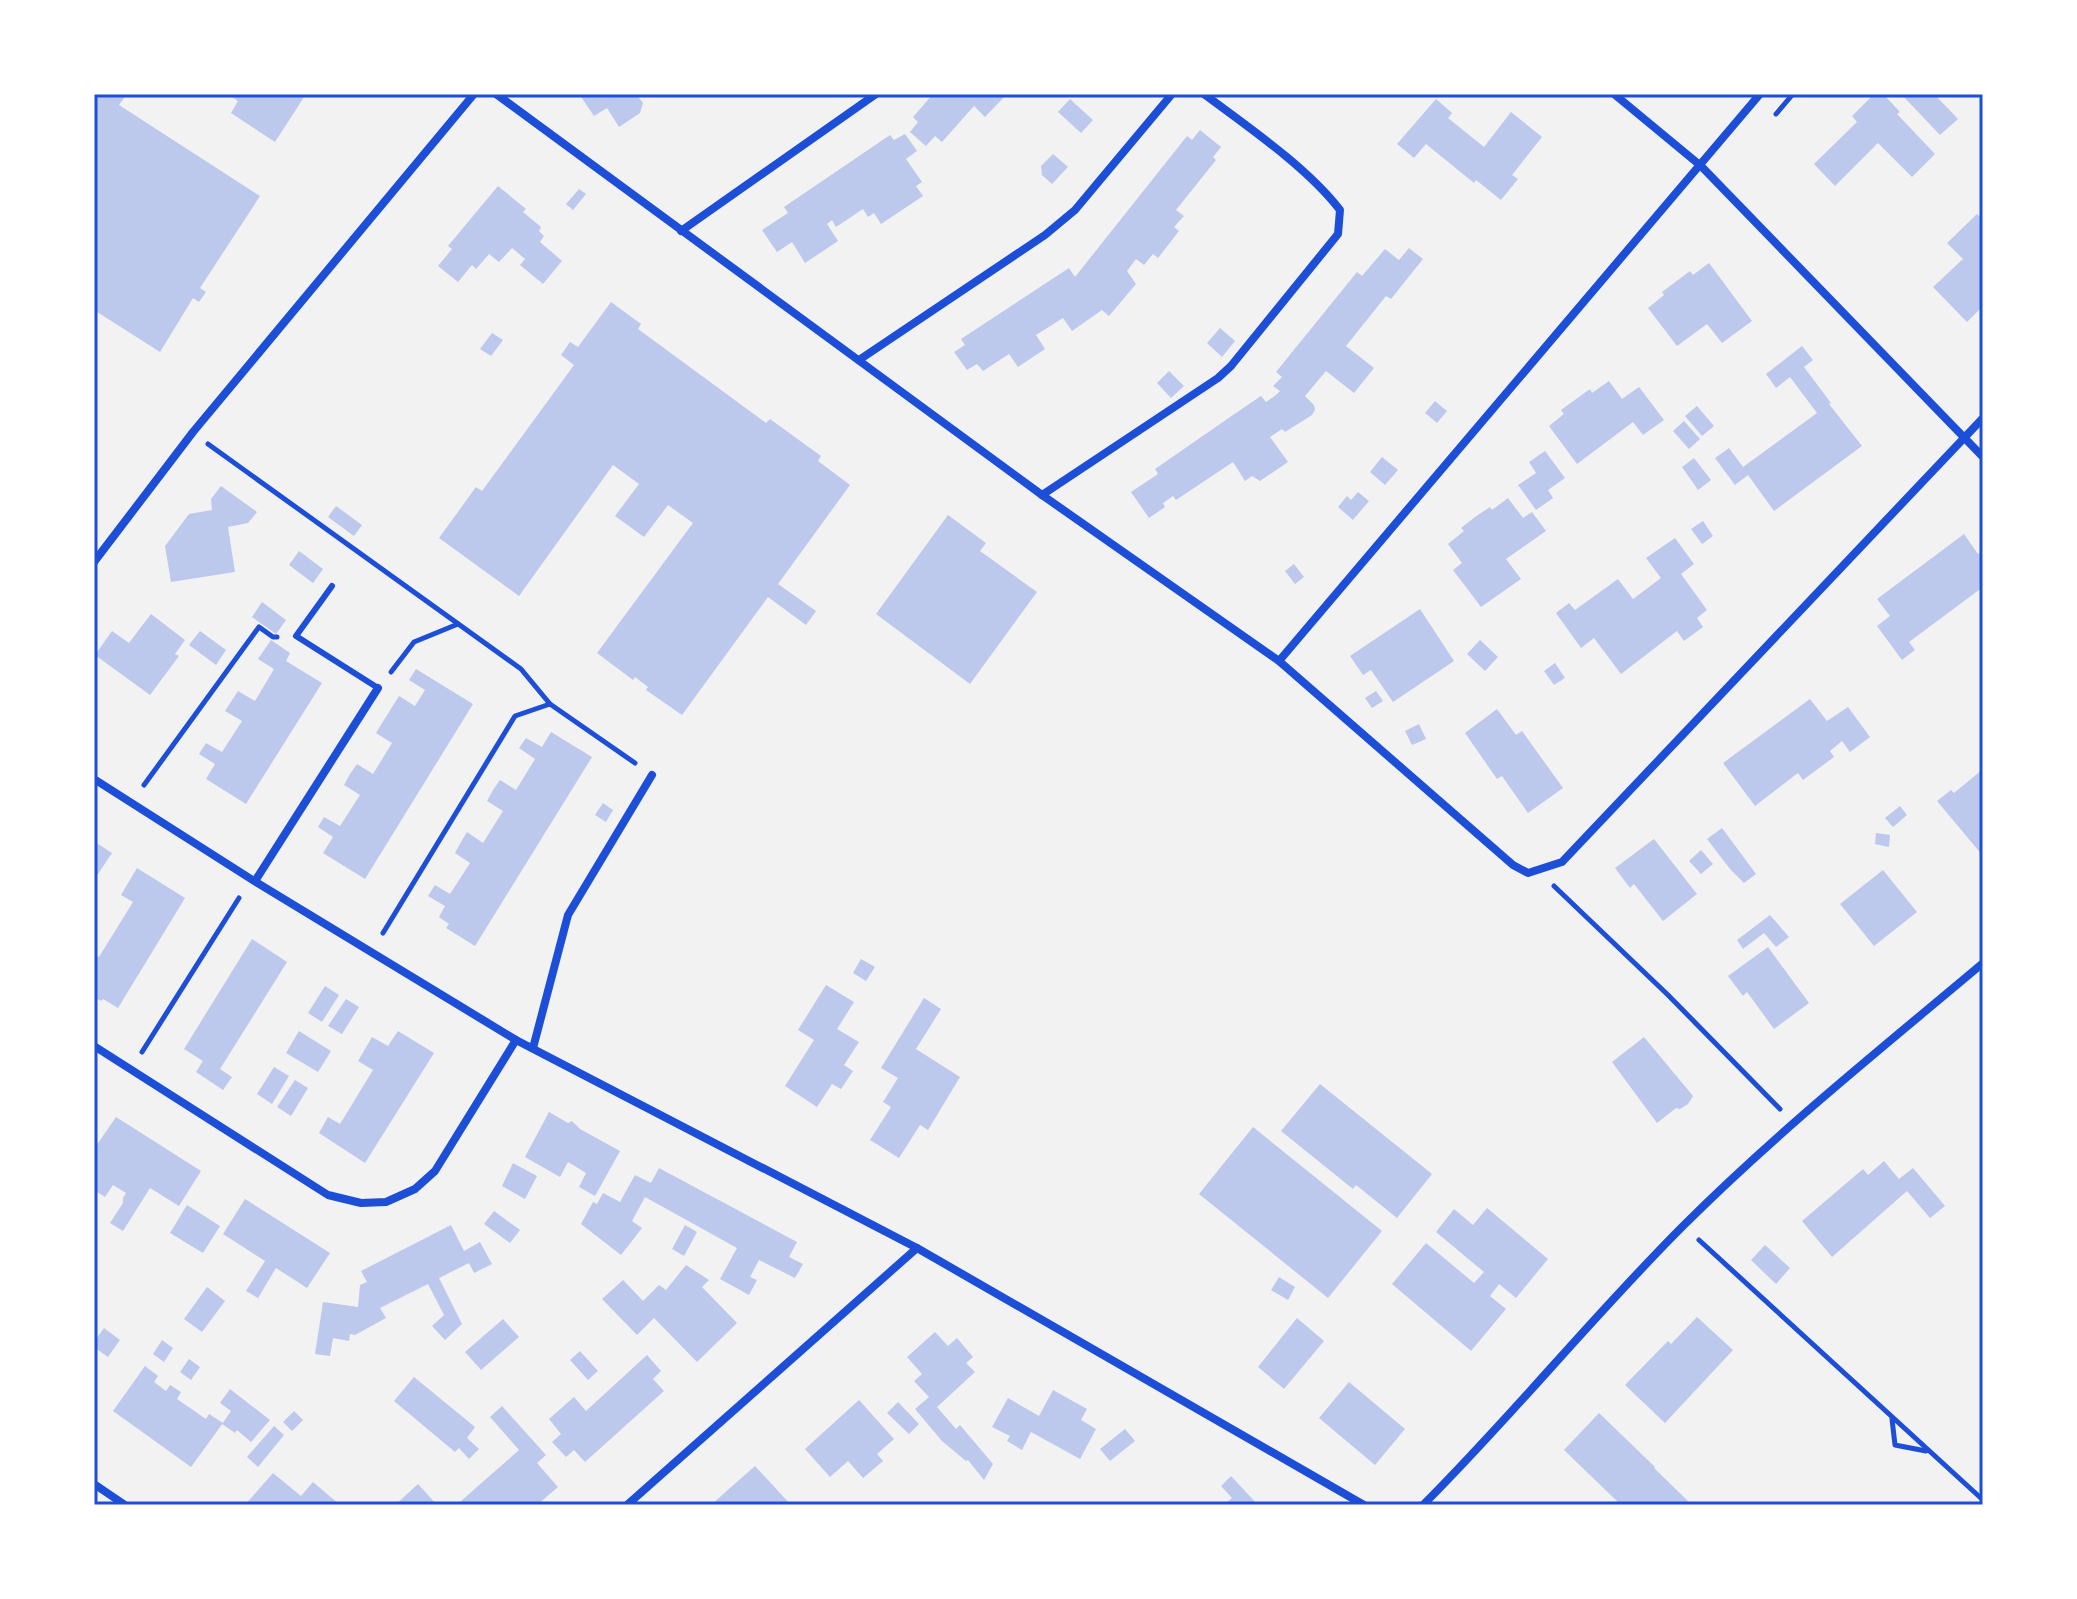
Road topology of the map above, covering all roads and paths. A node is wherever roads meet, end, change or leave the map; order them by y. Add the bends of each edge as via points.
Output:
1 (474, 94) edge
2 (496, 94) edge
3 (876, 94) edge
4 (1172, 94) edge
5 (1204, 94) edge
6 (1614, 94) edge
7 (1760, 94) edge
8 (1701, 166) junction
9 (681, 231) junction
10 (859, 360) junction
11 (1983, 418) edge
12 (193, 432) junction
13 (1964, 438) junction
14 (1983, 457) edge
15 (1042, 495) junction
16 (94, 562) edge
17 (332, 586) dead end
18 (458, 624) junction
19 (296, 636) junction
20 (1279, 661) junction
21 (378, 688) junction
22 (550, 704) junction
23 (652, 775) joint
24 (94, 779) edge
25 (131, 802) junction
26 (1538, 872) junction
27 (253, 880) junction
28 (371, 952) junction
29 (1983, 963) edge
30 (516, 1040) junction
31 (94, 1046) edge
32 (533, 1048) junction
33 (131, 1069) junction
34 (1795, 1124) junction
35 (1684, 1226) junction
36 (917, 1248) junction
37 (1892, 1418) junction
38 (1928, 1452) junction
39 (94, 1484) edge
40 (1983, 1500) edge
41 (125, 1505) edge
42 (627, 1505) edge
43 (1364, 1505) edge
44 (1423, 1505) edge

1 - 12 street
2 - 9 street
3 - 9 street
4 - 10 street via 1075,210
5 - 15 street via 1329,196 1340,210 1338,234 1218,378
6 - 8 street
7 - 8 street
8 - 13 street
8 - 20 street
9 - 10 street
10 - 15 street
11 - 13 street
12 - 16 street
12 - 18 path
13 - 14 street
13 - 26 street via 1562,862
15 - 20 street
17 - 19 lane
18 - 21 path via 414,642
18 - 22 path via 521,669
19 - 21 lane
19 - 25 path via 273,637 259,627
20 - 26 street via 1513,865
21 - 27 street
22 - 23 path
22 - 28 path via 515,716
23 - 32 street via 568,915
24 - 25 street
25 - 27 street
26 - 34 path
27 - 28 street
27 - 33 path
28 - 30 street
29 - 34 street
30 - 32 street
30 - 33 street via 435,1171 415,1189 386,1202 328,1195
31 - 33 street
32 - 36 street
34 - 35 street
35 - 37 path
35 - 44 street
36 - 42 street
36 - 43 street
37 - 38 path
37 - 38 path via 1895,1445
38 - 40 path
39 - 41 street

